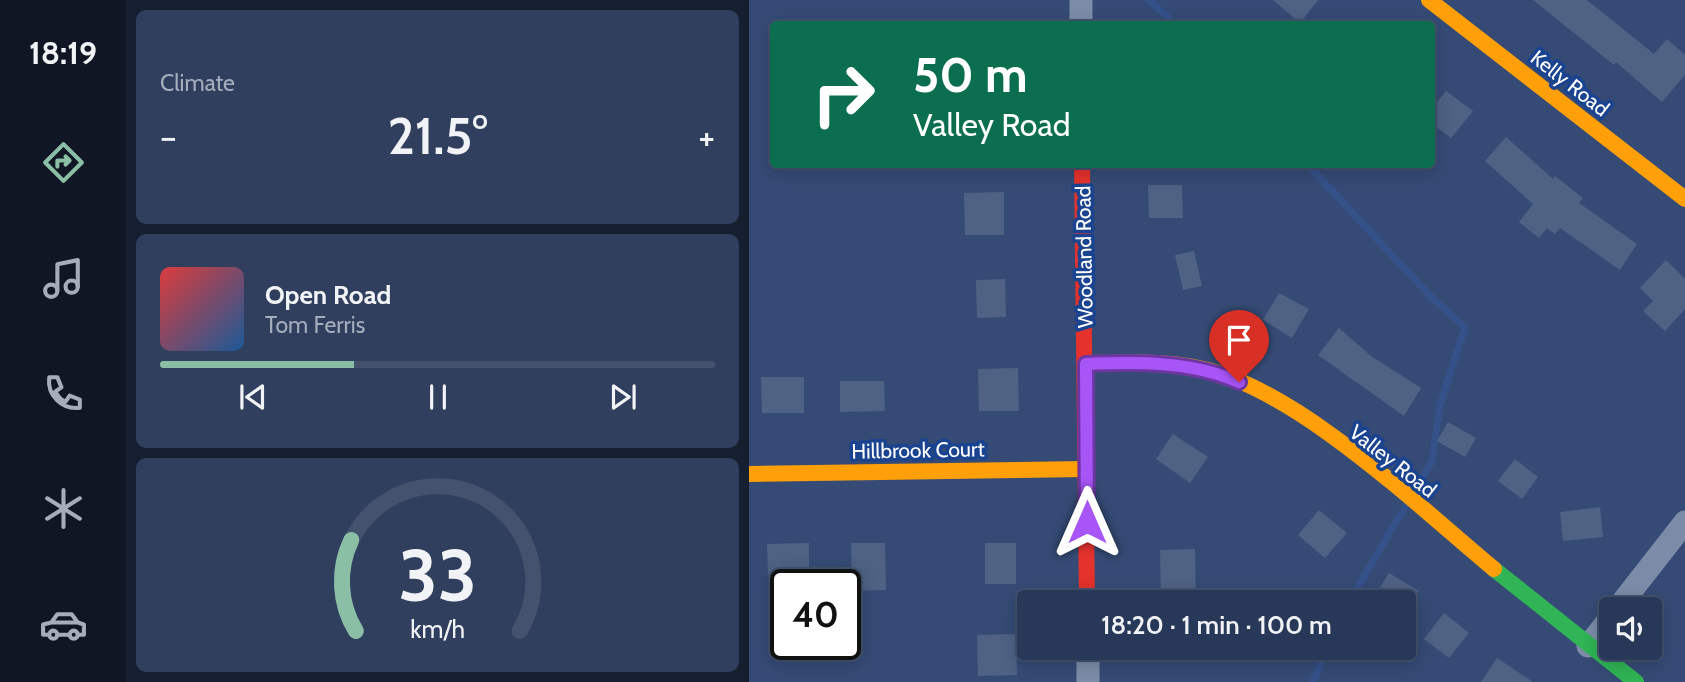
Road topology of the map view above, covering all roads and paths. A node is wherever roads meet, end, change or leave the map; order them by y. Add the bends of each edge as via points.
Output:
1 (1081, 0) edge
2 (1429, 0) edge
3 (1081, 21) edge
4 (1082, 168) edge
5 (1685, 199) edge
6 (1086, 364) junction
7 (1087, 469) junction
8 (749, 474) edge
9 (1685, 522) edge
10 (1087, 590) edge
11 (1626, 597) edge
12 (1599, 632) edge
13 (1588, 646) junction
14 (1087, 660) edge
15 (1088, 682) edge
16 (1636, 682) edge

1 - 3 street
2 - 5 street, Kelly Road
4 - 6 street, Woodland Road
6 - 7 street, Woodland Road
6 - 13 street, Valley Road via 1137,361 1216,372 1262,392 1311,423 1391,485
7 - 8 street, Hillbrook Court
7 - 10 street, Woodland Road
9 - 11 street
12 - 13 street
13 - 16 street, Valley Road
14 - 15 street

